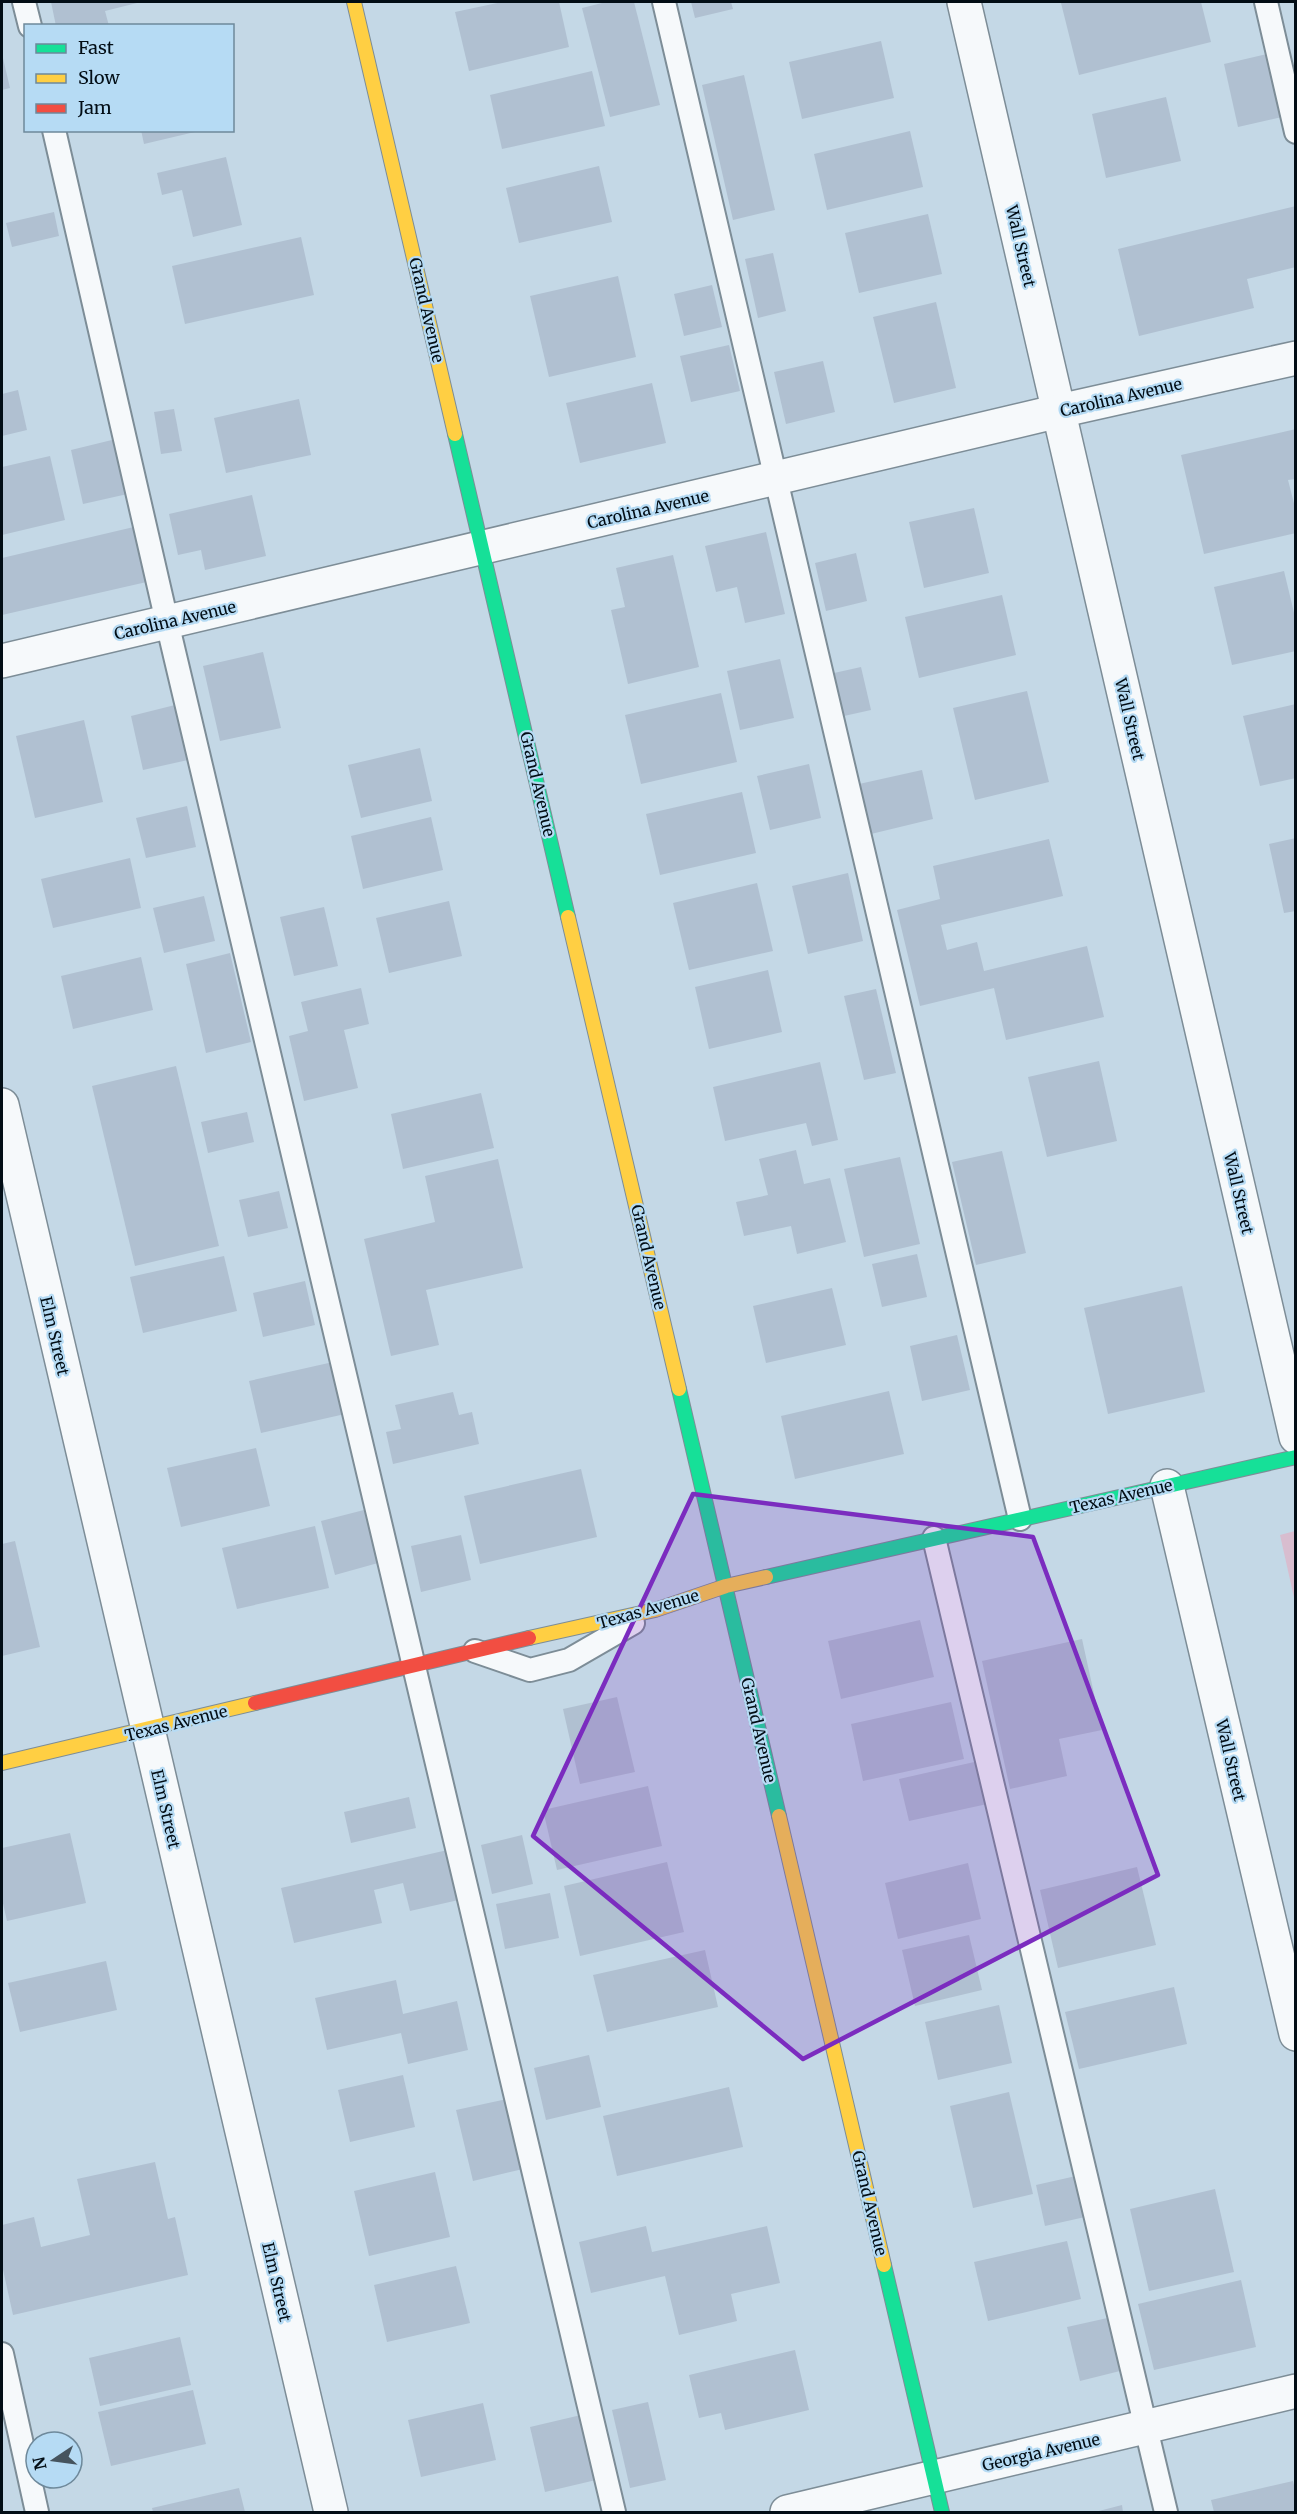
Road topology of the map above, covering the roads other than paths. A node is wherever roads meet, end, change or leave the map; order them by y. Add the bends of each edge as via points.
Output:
1 (24, 2) edge
2 (354, 2) edge
3 (664, 2) edge
4 (964, 2) edge
5 (1266, 2) edge
6 (30, 24) edge
7 (54, 132) edge
8 (1296, 132) edge
9 (1296, 358) edge
10 (1059, 411) junction
11 (775, 478) junction
12 (483, 548) junction
13 (167, 622) junction
14 (2, 661) edge
15 (2, 1105) edge
16 (1296, 1437) edge
17 (1296, 1457) edge
18 (1167, 1486) junction
19 (1020, 1519) junction
20 (934, 1538) junction
21 (726, 1586) junction
22 (655, 1610) junction
23 (475, 1652) junction
24 (413, 1664) junction
25 (147, 1730) junction
26 (2, 1763) edge
27 (1296, 2034) edge
28 (2, 2354) edge
29 (1296, 2391) edge
30 (1146, 2427) junction
31 (934, 2477) junction
32 (37, 2512) edge
33 (331, 2512) edge
34 (614, 2512) edge
35 (787, 2512) edge
36 (942, 2512) edge
37 (1166, 2512) edge

1 - 6 lane
2 - 12 main road, Grand Avenue
3 - 11 lane
4 - 10 street, Wall Street
5 - 8 lane
7 - 13 lane
9 - 10 street, Carolina Avenue
10 - 11 street, Carolina Avenue
10 - 16 street, Wall Street
11 - 12 street, Carolina Avenue
11 - 19 lane
12 - 13 street, Carolina Avenue
12 - 21 main road, Grand Avenue
13 - 14 street, Carolina Avenue
13 - 24 lane
15 - 25 street, Elm Street
17 - 18 main road, Texas Avenue
18 - 19 main road, Texas Avenue
18 - 27 street, Wall Street
19 - 20 main road, Texas Avenue
20 - 21 main road, Texas Avenue
20 - 30 lane
21 - 22 main road, Texas Avenue
21 - 31 main road, Grand Avenue
22 - 23 main road, Texas Avenue
22 - 23 lane via 569,1660 530,1670
23 - 24 main road, Texas Avenue
24 - 25 main road, Texas Avenue
24 - 34 lane
25 - 26 main road, Texas Avenue
25 - 33 street, Elm Street
28 - 32 lane
29 - 30 street, Georgia Avenue
30 - 31 street, Georgia Avenue
30 - 37 lane
31 - 35 street, Georgia Avenue
31 - 36 main road, Grand Avenue

